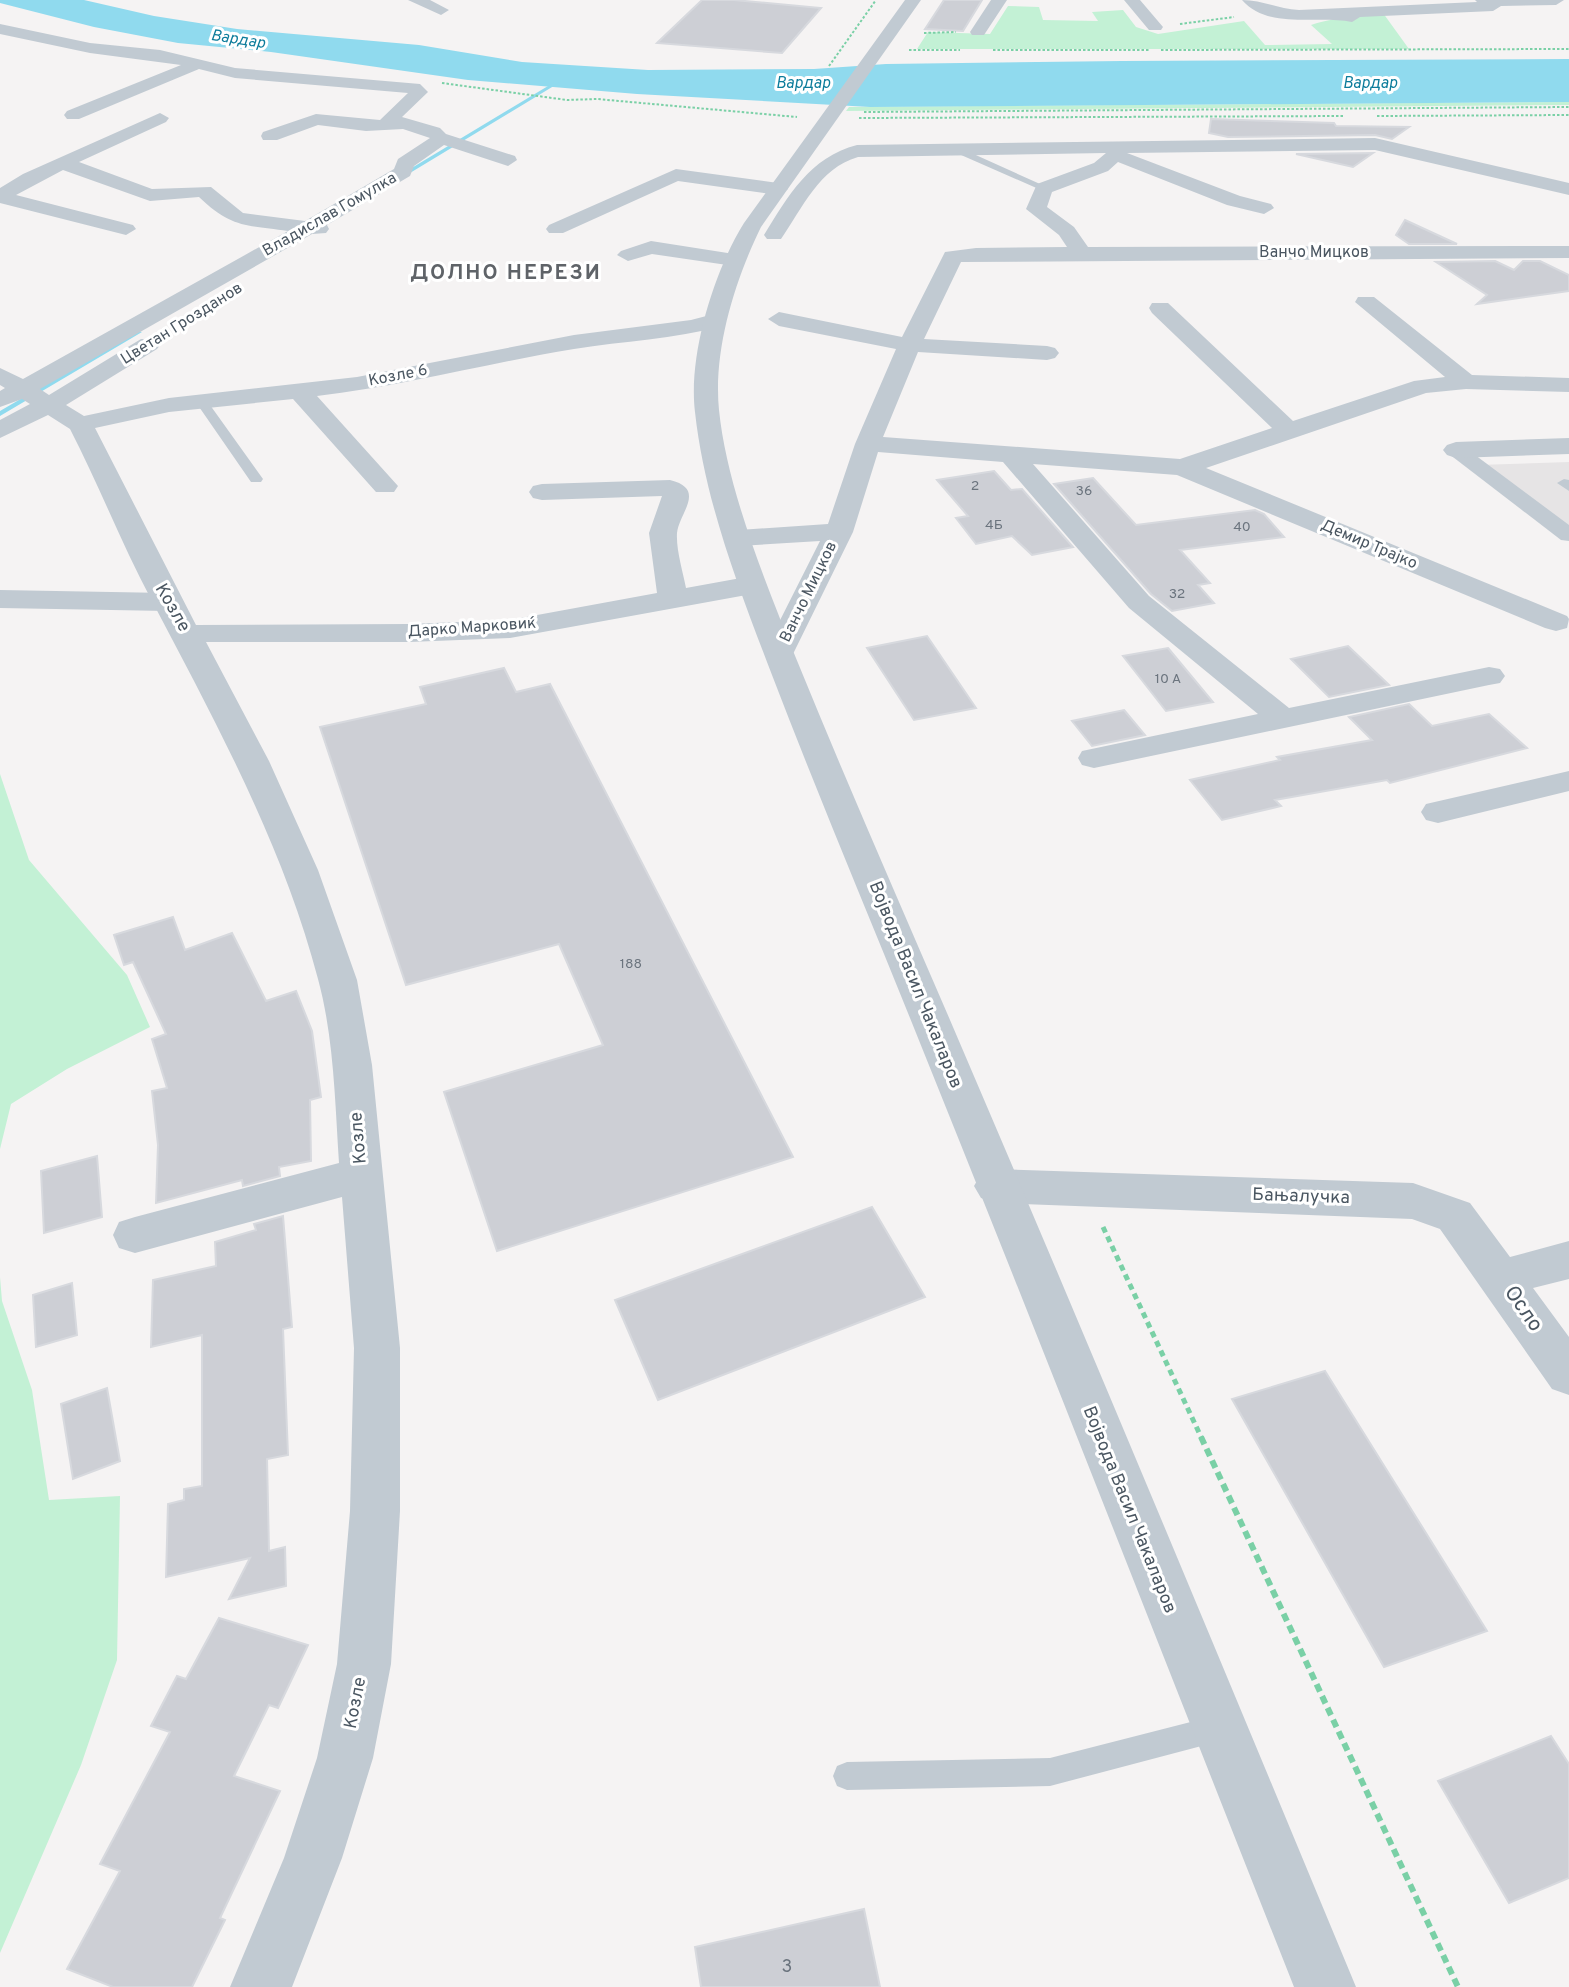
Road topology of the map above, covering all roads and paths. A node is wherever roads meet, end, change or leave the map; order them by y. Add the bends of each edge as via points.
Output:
1 (416, 0) edge
2 (876, 0) edge
3 (914, 0) edge
4 (999, 0) edge
5 (1132, 0) edge
6 (1364, 0) edge
7 (1556, 0) edge
8 (1485, 1) edge
9 (1263, 8) edge
10 (441, 10) dead end
11 (1378, 11) junction
12 (1154, 27) joint
13 (978, 32) joint
14 (0, 39) edge
15 (877, 49) junction
16 (1569, 49) edge
17 (914, 50) junction
18 (968, 50) dead end
19 (982, 50) dead end
20 (195, 65) junction
21 (829, 66) dead end
22 (417, 89) junction
23 (1569, 107) edge
24 (872, 111) dead end
25 (73, 115) dead end
26 (1569, 115) edge
27 (794, 116) dead end
28 (1353, 116) dead end
29 (1366, 116) dead end
30 (160, 118) dead end
31 (849, 119) dead end
32 (401, 124) junction
33 (270, 136) dead end
34 (452, 142) junction
35 (955, 149) junction
36 (1113, 152) junction
37 (508, 160) dead end
38 (64, 163) junction
39 (1044, 188) junction
40 (778, 189) junction
41 (1569, 189) edge
42 (0, 197) edge
43 (1264, 208) dead end
44 (363, 215) dead end
45 (308, 227) junction
46 (126, 229) dead end
47 (556, 229) dead end
48 (335, 232) junction
49 (774, 235) dead end
50 (1546, 252) junction
51 (1569, 252) edge
52 (1082, 254) junction
53 (628, 256) dead end
54 (734, 260) junction
55 (1569, 265) edge
56 (1366, 302) dead end
57 (1160, 308) dead end
58 (152, 316) junction
59 (779, 319) dead end
60 (714, 321) junction
61 (183, 322) junction
62 (909, 345) junction
63 (1047, 353) dead end
64 (1466, 382) junction
65 (1569, 385) edge
66 (6, 388) edge
67 (300, 392) junction
68 (201, 401) junction
69 (45, 404) junction
70 (80, 424) junction
71 (0, 430) edge
72 (1288, 430) junction
73 (868, 444) junction
74 (1569, 446) edge
75 (1456, 450) joint
76 (1010, 454) junction
77 (1182, 467) junction
78 (256, 479) dead end
79 (384, 486) dead end
80 (542, 492) dead end
81 (839, 532) junction
82 (1569, 535) edge
83 (739, 538) junction
84 (752, 584) junction
85 (0, 598) edge
86 (673, 600) junction
87 (177, 618) junction
88 (1556, 622) dead end
89 (779, 652) junction
90 (1489, 676) dead end
91 (1283, 719) junction
92 (1094, 758) dead end
93 (1569, 781) edge
94 (1438, 812) dead end
95 (362, 1174) junction
96 (996, 1186) junction
97 (1085, 1188) junction
98 (135, 1235) dead end
99 (1569, 1260) edge
100 (1501, 1278) junction
101 (1569, 1374) edge
102 (1219, 1728) junction
103 (847, 1776) dead end
104 (261, 1987) edge
105 (1325, 1987) edge
106 (1458, 1987) edge

1 - 10 street
2 - 21 path
3 - 15 street, Војвода Васил Чакаларов
4 - 13 street
5 - 12 street
6 - 11 street
7 - 8 street
8 - 11 street via 1493,6
9 - 11 street via 1345,15
9 - 12 path
13 - 17 path via 926,31
14 - 20 street via 160,55
15 - 17 path
15 - 40 street, Војвода Васил Чакаларов
16 - 19 path
17 - 18 path
20 - 22 street via 235,73
20 - 25 street
22 - 27 path via 445,83 567,100 583,96 645,106 706,106
22 - 32 street via 419,92 389,116
23 - 24 path
26 - 29 path
28 - 31 path
30 - 38 street
32 - 33 street via 366,126 316,119
32 - 34 street
34 - 37 street
34 - 45 street, Владислав Гомулка via 436,143 405,163 402,173
35 - 36 street
35 - 39 lane
35 - 49 street via 858,151 838,156 802,191
36 - 39 street via 1101,167
36 - 41 street via 1375,144
36 - 43 street via 1234,201
38 - 42 street
38 - 45 street via 150,195 204,191 239,218
39 - 52 street via 1036,209 1067,231
40 - 47 street via 677,175
40 - 54 street, Војвода Васил Чакаларов
42 - 46 street
44 - 48 street, Цветан Грозданов
45 - 48 street
45 - 58 street, Владислав Гомулка
48 - 61 street, Цветан Грозданов
50 - 51 street, Ванчо Мицков
50 - 52 street, Ванчо Мицков
50 - 55 street, Ванчо Мицков
52 - 62 street, Ванчо Мицков via 953,257
53 - 54 street via 651,247
54 - 60 street, Војвода Васил Чакаларов
56 - 64 street
57 - 72 street
58 - 61 street
58 - 66 street, Владислав Гомулка
59 - 62 street
60 - 67 street, Козле 6
60 - 83 street, Војвода Васил Чакаларов via 706,405 721,485
61 - 69 street, Цветан Грозданов via 82,387
62 - 63 street
62 - 73 street, Ванчо Мицков
64 - 65 street, Демир Трајко
64 - 72 street, Демир Трајко via 1402,391
66 - 69 street
67 - 68 street, Козле 6
67 - 79 street
68 - 70 street, Козле 6
68 - 78 lane
69 - 70 street
69 - 71 street, Цветан Грозданов
70 - 87 street, Козле
72 - 77 street, Демир Трајко
73 - 76 street, Демир Трајко
73 - 81 street, Ванчо Мицков
74 - 75 street
75 - 82 street
76 - 77 street, Демир Трајко
76 - 91 street via 1139,602
77 - 88 street, Демир Трајко
80 - 86 street via 670,488 677,500 663,533
81 - 83 street, Ванчо Мицков
81 - 89 street, Ванчо Мицков
83 - 84 street, Војвода Васил Чакаларов
84 - 86 street, Дарко Марковиќ
84 - 89 street, Војвода Васил Чакаларов
85 - 87 street, Дарко Марковиќ
86 - 87 street, Дарко Марковиќ via 510,629 409,633 263,631
87 - 95 street, Козле via 252,761 300,870 338,980
89 - 96 street, Војвода Васил Чакаларов
90 - 91 street
91 - 92 street
93 - 94 street
95 - 98 street
95 - 104 street, Козле via 377,1348 375,1511 364,1664 345,1758 313,1858
96 - 97 street, Бањалучка
96 - 102 street, Војвода Васил Чакаларов
97 - 100 street, Бањалучка via 1413,1201 1455,1216
97 - 106 path
99 - 100 street
100 - 101 street, Осло
102 - 103 lane via 1050,1772
102 - 105 street, Војвода Васил Чакаларов

